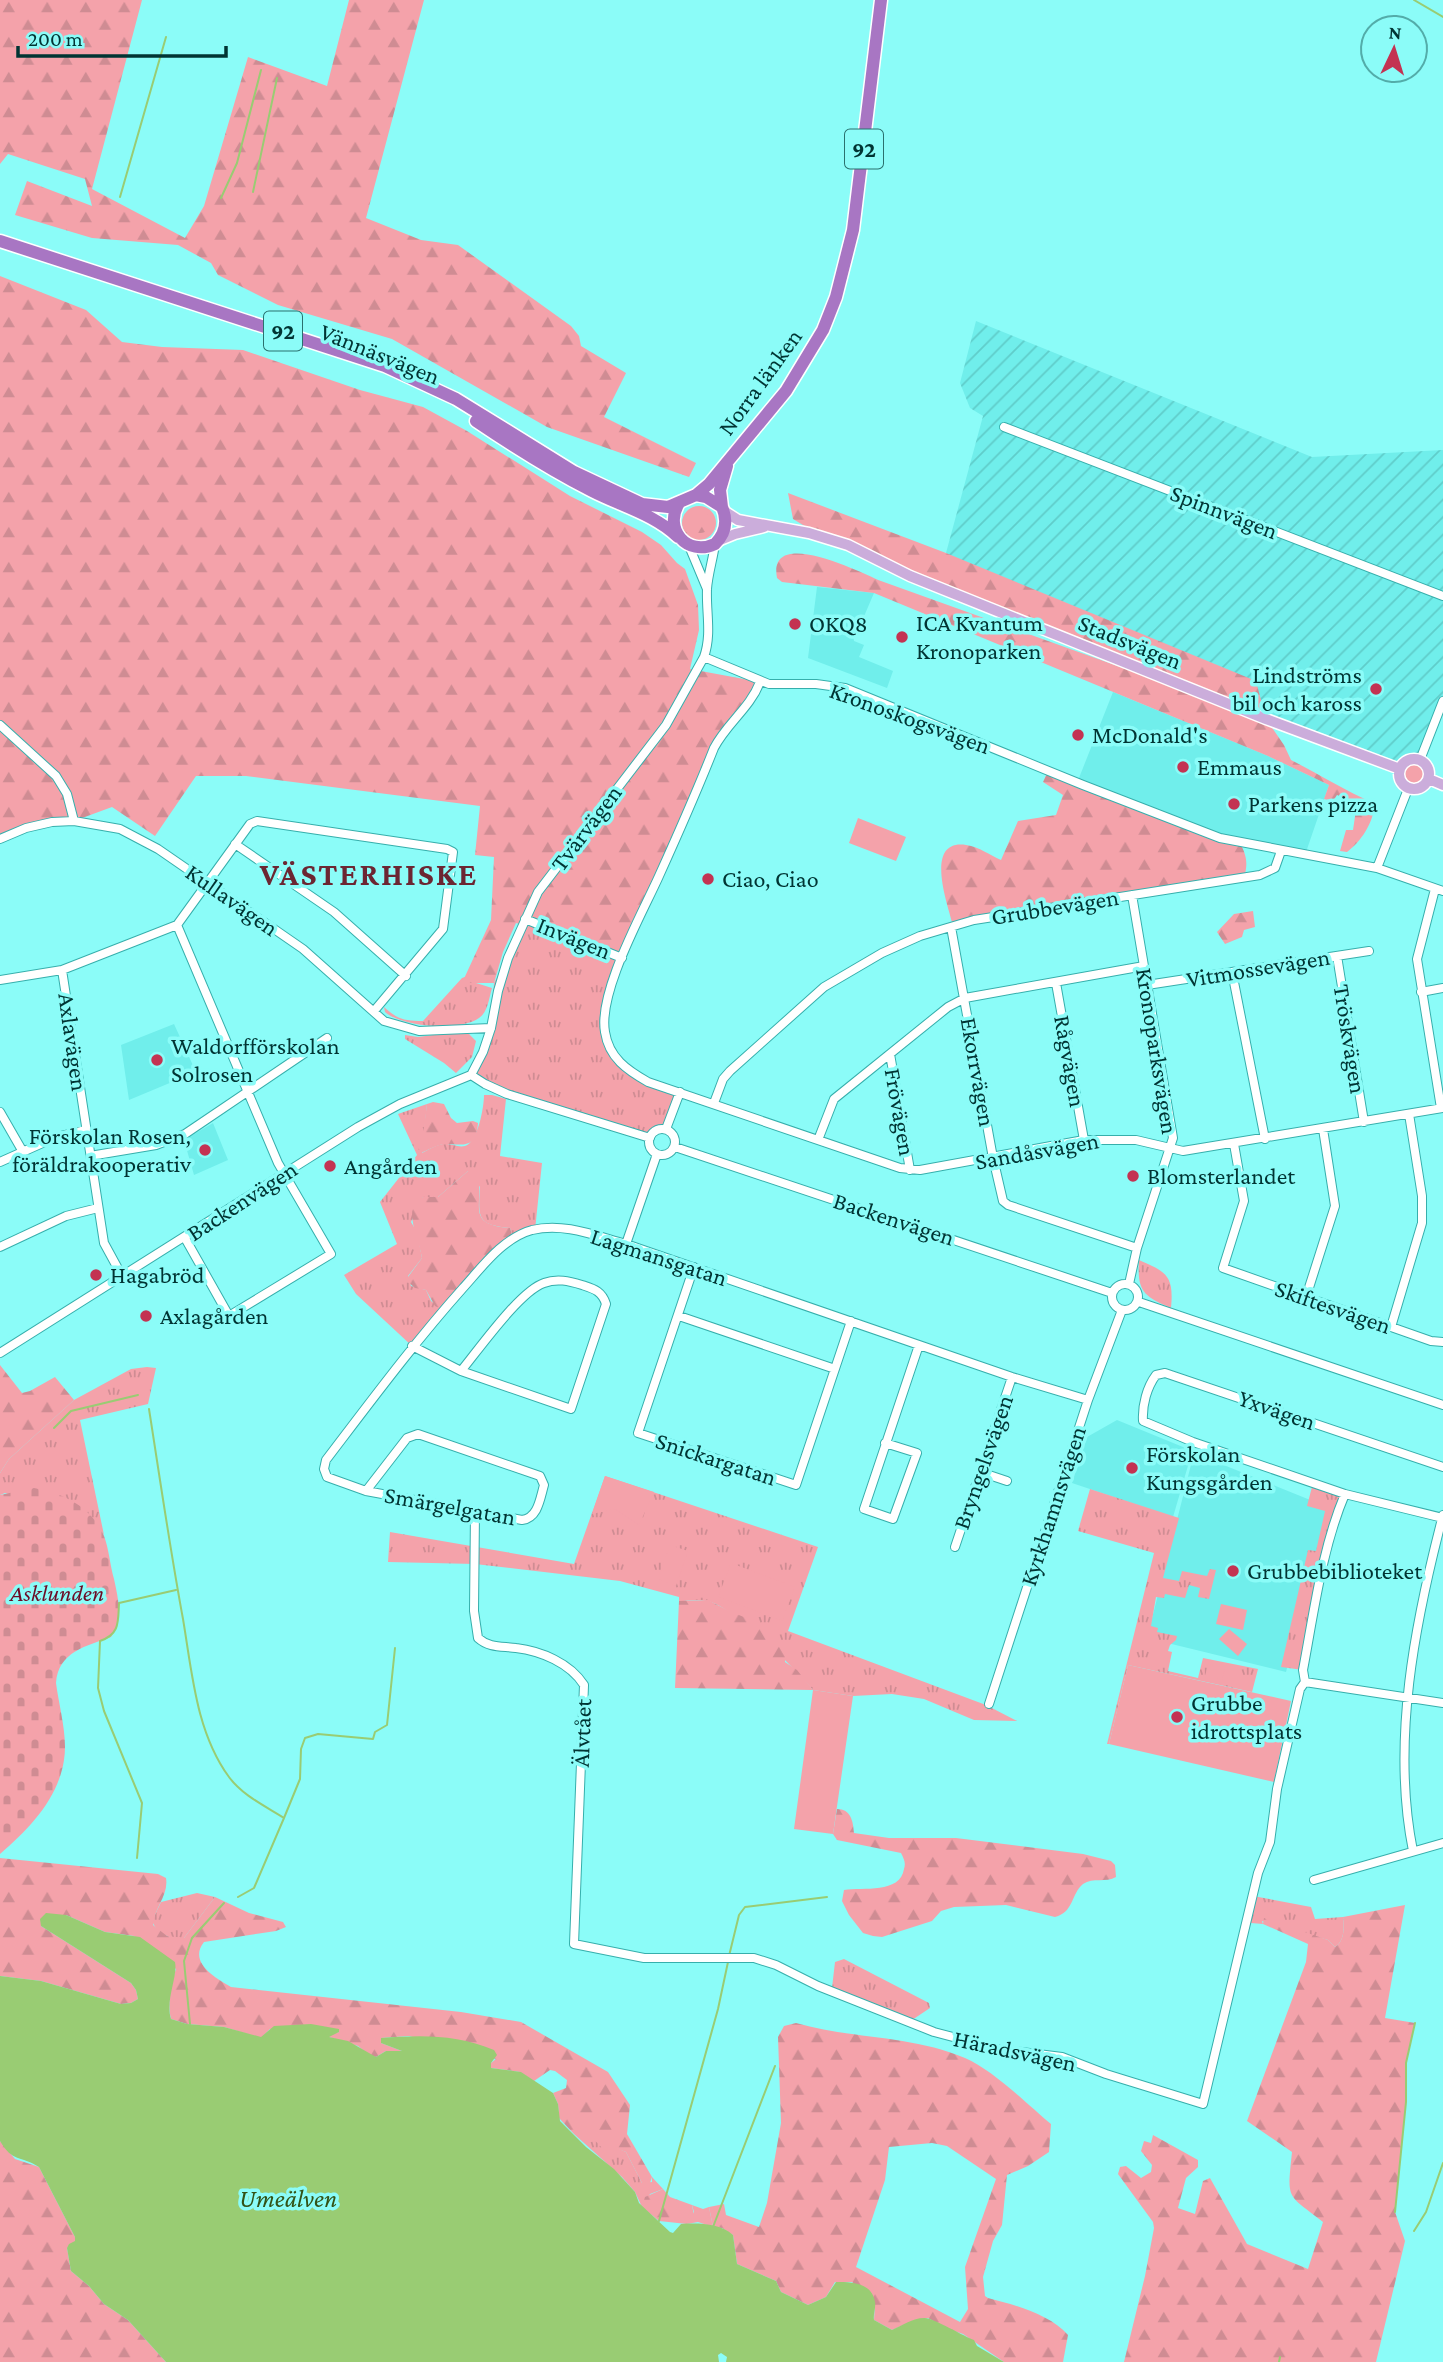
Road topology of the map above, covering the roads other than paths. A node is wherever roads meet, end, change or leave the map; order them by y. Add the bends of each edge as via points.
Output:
1 (881, 0) edge
2 (0, 241) edge
3 (0, 249) edge
4 (1004, 427) dead end
5 (730, 459) junction
6 (696, 495) junction
7 (679, 503) junction
8 (723, 509) junction
9 (766, 527) junction
10 (685, 543) junction
11 (717, 543) junction
12 (707, 590) junction
13 (1443, 596) edge
14 (704, 657) junction
15 (760, 682) junction
16 (1443, 701) edge
17 (0, 725) edge
18 (1420, 760) junction
19 (1400, 769) junction
20 (1429, 779) junction
21 (1443, 785) edge
22 (1408, 789) junction
23 (74, 821) junction
24 (0, 839) edge
25 (235, 844) junction
26 (1281, 851) junction
27 (1377, 868) junction
28 (207, 884) junction
29 (1439, 890) edge
30 (1132, 895) junction
31 (525, 919) junction
32 (177, 925) junction
33 (951, 927) junction
34 (1369, 951) dead end
35 (1337, 956) junction
36 (622, 958) junction
37 (1144, 966) junction
38 (62, 970) junction
39 (1233, 972) junction
40 (406, 976) junction
41 (0, 980) edge
42 (1056, 983) junction
43 (1147, 985) junction
44 (1443, 988) edge
45 (1421, 992) junction
46 (965, 998) junction
47 (374, 1011) junction
48 (491, 1028) junction
49 (327, 1038) dead end
50 (890, 1054) junction
51 (471, 1075) junction
52 (249, 1091) junction
53 (680, 1092) junction
54 (714, 1103) junction
55 (1442, 1108) edge
56 (0, 1112) edge
57 (1409, 1114) junction
58 (1364, 1122) junction
59 (666, 1129) junction
60 (1323, 1129) junction
61 (86, 1130) junction
62 (650, 1138) junction
63 (1265, 1139) junction
64 (818, 1140) junction
65 (1084, 1140) junction
66 (1234, 1144) junction
67 (675, 1147) junction
68 (1170, 1149) junction
69 (23, 1152) junction
70 (657, 1154) junction
71 (90, 1156) junction
72 (993, 1158) junction
73 (0, 1162) edge
74 (911, 1170) junction
75 (284, 1174) junction
76 (98, 1208) junction
77 (185, 1238) junction
78 (626, 1244) junction
79 (0, 1247) edge
80 (1137, 1248) junction
81 (694, 1267) junction
82 (122, 1276) junction
83 (1129, 1284) junction
84 (1112, 1293) junction
85 (1306, 1297) junction
86 (1139, 1302) junction
87 (1122, 1310) junction
88 (679, 1317) junction
89 (851, 1321) junction
90 (1391, 1327) junction
91 (1443, 1342) edge
92 (919, 1345) junction
93 (412, 1346) junction
94 (0, 1353) edge
95 (835, 1369) junction
96 (461, 1371) junction
97 (1012, 1377) junction
98 (1088, 1401) junction
99 (1443, 1405) edge
100 (885, 1443) junction
101 (1443, 1467) edge
102 (324, 1469) joint
103 (980, 1472) junction
104 (1007, 1481) dead end
105 (366, 1491) junction
106 (1345, 1494) junction
107 (475, 1511) junction
108 (1443, 1517) edge
109 (955, 1547) dead end
110 (1305, 1682) junction
111 (1409, 1697) junction
112 (1443, 1703) edge
113 (989, 1704) dead end
114 (1443, 1843) edge
115 (1413, 1851) junction
116 (1314, 1880) dead end
117 (574, 1944) joint

1 - 5 highway, Norra länken / 92 via 853,230 836,297 823,330 786,391
2 - 7 highway, Vännäsvägen / 92 via 385,366 456,400 614,492 656,507
3 - 10 highway, Vännäsvägen / 92 via 391,377 444,402 593,492 660,522
4 - 13 street, Spinnvägen
5 - 6 highway, Norra länken / 92
5 - 8 highway, Norra länken / 92 via 720,490
6 - 7 highway, 92
6 - 8 highway
7 - 10 highway via 673,524
8 - 9 main road, Stadsvägen via 738,520
8 - 11 highway, 92 via 725,527
9 - 11 main road, Stadsvägen
9 - 19 main road, Stadsvägen via 848,545 934,586
10 - 11 highway via 708,548
10 - 12 street, Tvärvägen
11 - 12 street, Tvärvägen
12 - 14 street, Tvärvägen via 708,646
14 - 15 street, Kronoskogsvägen
14 - 31 street, Tvärvägen via 666,725 538,892
15 - 26 street, Kronoskogsvägen via 845,688 1201,831
15 - 36 street via 714,748
16 - 18 street
17 - 23 street via 56,776 67,794
18 - 19 main road via 1408,760
18 - 20 main road via 1427,766
19 - 22 main road via 1401,782
20 - 21 main road
20 - 22 main road via 1421,788
22 - 27 street
23 - 24 street, Kullavägen via 26,828
23 - 28 street, Kullavägen via 133,835
25 - 28 street
25 - 40 street via 334,912
25 - 40 street via 257,821 451,850 454,859 443,929
26 - 27 street
26 - 30 street, Grubbevägen via 1277,864 1266,873
27 - 29 street
28 - 32 street
28 - 47 street, Kullavägen via 315,958
29 - 45 street via 1417,950
30 - 33 street, Grubbevägen
30 - 37 street, Kronoparksvägen
31 - 36 street, Invägen
31 - 48 street, Tvärvägen via 498,991
32 - 38 street
32 - 52 street
33 - 46 street, Ekorrvägen
33 - 54 street, Grubbevägen via 882,953 824,987 730,1071
34 - 35 street, Vitmossevägen
35 - 39 street, Vitmossevägen
35 - 58 street, Tröskvägen
36 - 53 street via 605,1009 609,1048 632,1073
37 - 42 street
37 - 43 street, Kronoparksvägen
38 - 41 street
38 - 61 street, Axlavägen
39 - 43 street, Vitmossevägen
39 - 63 street
40 - 47 street
42 - 46 street
42 - 65 street, Rågvägen
43 - 68 street, Kronoparksvägen via 1173,1138
44 - 45 street
45 - 55 street
46 - 50 street
46 - 72 street, Ekorrvägen
47 - 48 street, Kullavägen via 384,1021 419,1031
48 - 51 street, Tvärvägen
49 - 52 street
50 - 64 street via 832,1101
50 - 74 street, Frövägen
51 - 62 street via 507,1094
51 - 75 street, Backenvägen via 400,1104
52 - 71 street via 175,1139
52 - 75 street
53 - 54 street, Sandåsvägen
53 - 59 street
54 - 64 street, Sandåsvägen
55 - 57 street, Sandåsvägen
56 - 69 street
57 - 58 street, Sandåsvägen
57 - 90 street via 1422,1223
58 - 60 street, Sandåsvägen
59 - 62 street via 655,1131
59 - 67 street via 674,1136
60 - 63 street, Sandåsvägen
60 - 85 street via 1335,1206
61 - 69 street
61 - 71 street, Axlavägen
62 - 70 street via 650,1147
63 - 66 street, Sandåsvägen
64 - 74 street, Sandåsvägen
65 - 68 street, Sandåsvägen via 1136,1140
65 - 72 street, Sandåsvägen
66 - 68 street, Sandåsvägen via 1183,1152
66 - 85 street, Skiftesvägen via 1244,1201 1223,1268
67 - 70 street via 667,1154
67 - 84 street, Backenvägen
68 - 80 street, Kronoparksvägen
69 - 73 street
70 - 78 street
71 - 76 street, Axlavägen
72 - 74 street, Sandåsvägen
72 - 80 street, Ekorrvägen via 1002,1198 1008,1205
75 - 77 street, Backenvägen
75 - 77 street via 331,1254 229,1316
76 - 79 street via 66,1216
76 - 82 street, Axlavägen via 105,1247
77 - 82 street, Backenvägen
78 - 81 street, Lagmansgatan
78 - 93 street, Lagmansgatan via 572,1229 524,1233 494,1254
80 - 83 street, Kronoparksvägen
81 - 88 street, Snickargatan
81 - 89 street, Lagmansgatan
82 - 94 street, Backenvägen
83 - 84 street via 1119,1285
83 - 86 street via 1137,1291
84 - 87 street via 1114,1305
85 - 90 street, Skiftesvägen
86 - 87 street
86 - 99 street
87 - 98 street, Kyrkhamnsvägen
88 - 95 street
88 - 95 street, Snickargatan via 638,1433 796,1485
89 - 92 street, Lagmansgatan
89 - 95 street, Snickargatan
90 - 91 street, Skiftesvägen
92 - 97 street, Lagmansgatan
92 - 100 street
93 - 96 street
93 - 102 street, Lagmansgatan via 326,1460
96 - 96 street via 527,1293 543,1283 572,1282 603,1295 606,1304 570,1409
97 - 98 street, Lagmansgatan
97 - 103 street, Bryngelsvägen
98 - 113 street, Kyrkhamnsvägen
100 - 100 street via 864,1508 893,1519 917,1453
101 - 106 street, Yxvägen via 1165,1373 1152,1380 1143,1421
102 - 105 street, Smärgelgatan via 331,1480
103 - 104 street
103 - 109 street, Bryngelsvägen
105 - 107 street, Smärgelgatan
105 - 107 street, Smärgelgatan via 414,1434 543,1479 535,1512 528,1519
106 - 108 street
106 - 110 street via 1321,1578 1303,1670
107 - 117 street, Älvtået via 478,1638 491,1646 549,1657 584,1685
108 - 111 street via 1419,1623
110 - 111 street
110 - 117 street, Häradsvägen via 1277,1787 1268,1851 1258,1873 1203,2104 1062,2057 998,2049 934,2032 754,1958 644,1958
111 - 112 street
111 - 115 street via 1404,1781
114 - 115 street
115 - 116 street

